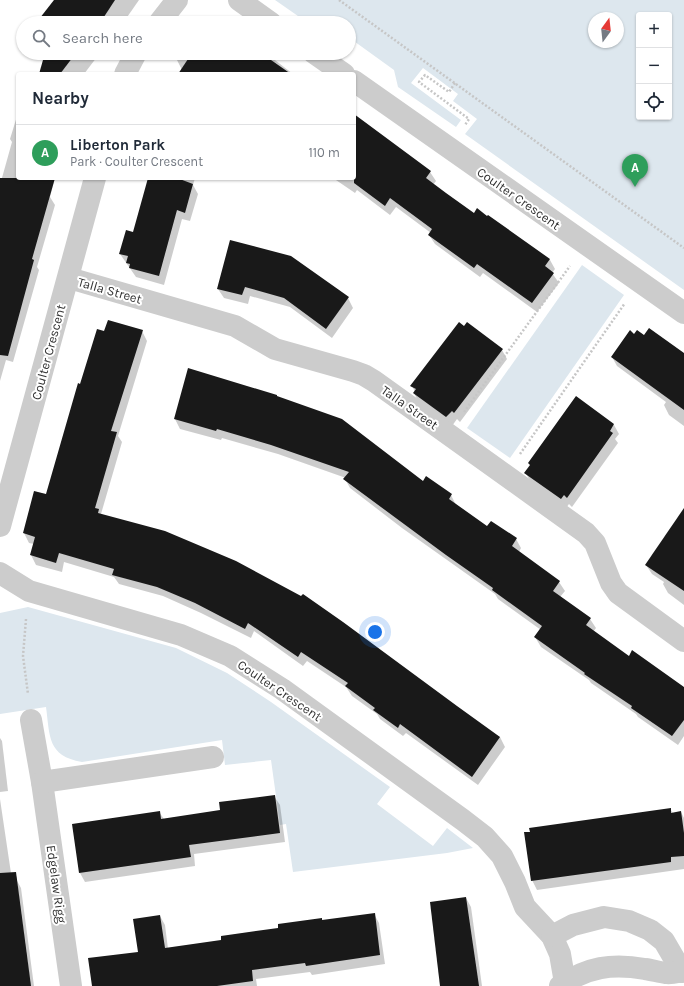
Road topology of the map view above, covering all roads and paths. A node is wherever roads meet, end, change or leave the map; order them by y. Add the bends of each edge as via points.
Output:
1 (178, 0) edge
2 (239, 0) edge
3 (339, 0) edge
4 (165, 16) edge
5 (261, 16) edge
6 (132, 60) edge
7 (324, 60) edge
8 (126, 72) edge
9 (341, 72) edge
10 (356, 82) edge
11 (455, 83) junction
12 (448, 148) junction
13 (94, 180) edge
14 (586, 245) junction
15 (684, 248) edge
16 (69, 278) junction
17 (639, 283) junction
18 (684, 314) edge
19 (448, 434) junction
20 (505, 476) junction
21 (0, 526) edge
22 (0, 573) edge
23 (29, 591) junction
24 (684, 641) edge
25 (31, 720) joint
26 (213, 757) dead end
27 (42, 782) junction
28 (552, 936) junction
29 (683, 971) edge
30 (562, 984) edge
31 (71, 986) edge

1 - 4 street
2 - 5 street
3 - 11 path
6 - 8 street
7 - 9 street
10 - 12 street, Coulter Crescent
11 - 12 path via 449,92 425,75 419,82 470,119
11 - 15 path
12 - 14 street, Coulter Crescent
13 - 16 street, Coulter Crescent
14 - 17 street, Coulter Crescent
14 - 19 path
16 - 19 street, Talla Street via 235,326 275,349 364,375
16 - 21 street, Coulter Crescent
17 - 18 street, Coulter Crescent
17 - 20 path
19 - 20 street, Talla Street
20 - 24 street, Talla Street via 586,533 595,542 610,583 618,594
22 - 23 street, Coulter Crescent
23 - 25 path via 24,656
23 - 28 street, Coulter Crescent via 181,635 230,656 282,689 485,837 502,856 525,907
25 - 27 street, Edgelaw Rigg
26 - 27 street
27 - 31 street, Edgelaw Rigg
28 - 29 street via 573,924 604,917 629,921 650,930 664,941
28 - 30 street, Coulter Crescent via 560,954
29 - 30 street via 666,973 645,968 607,967 593,969

